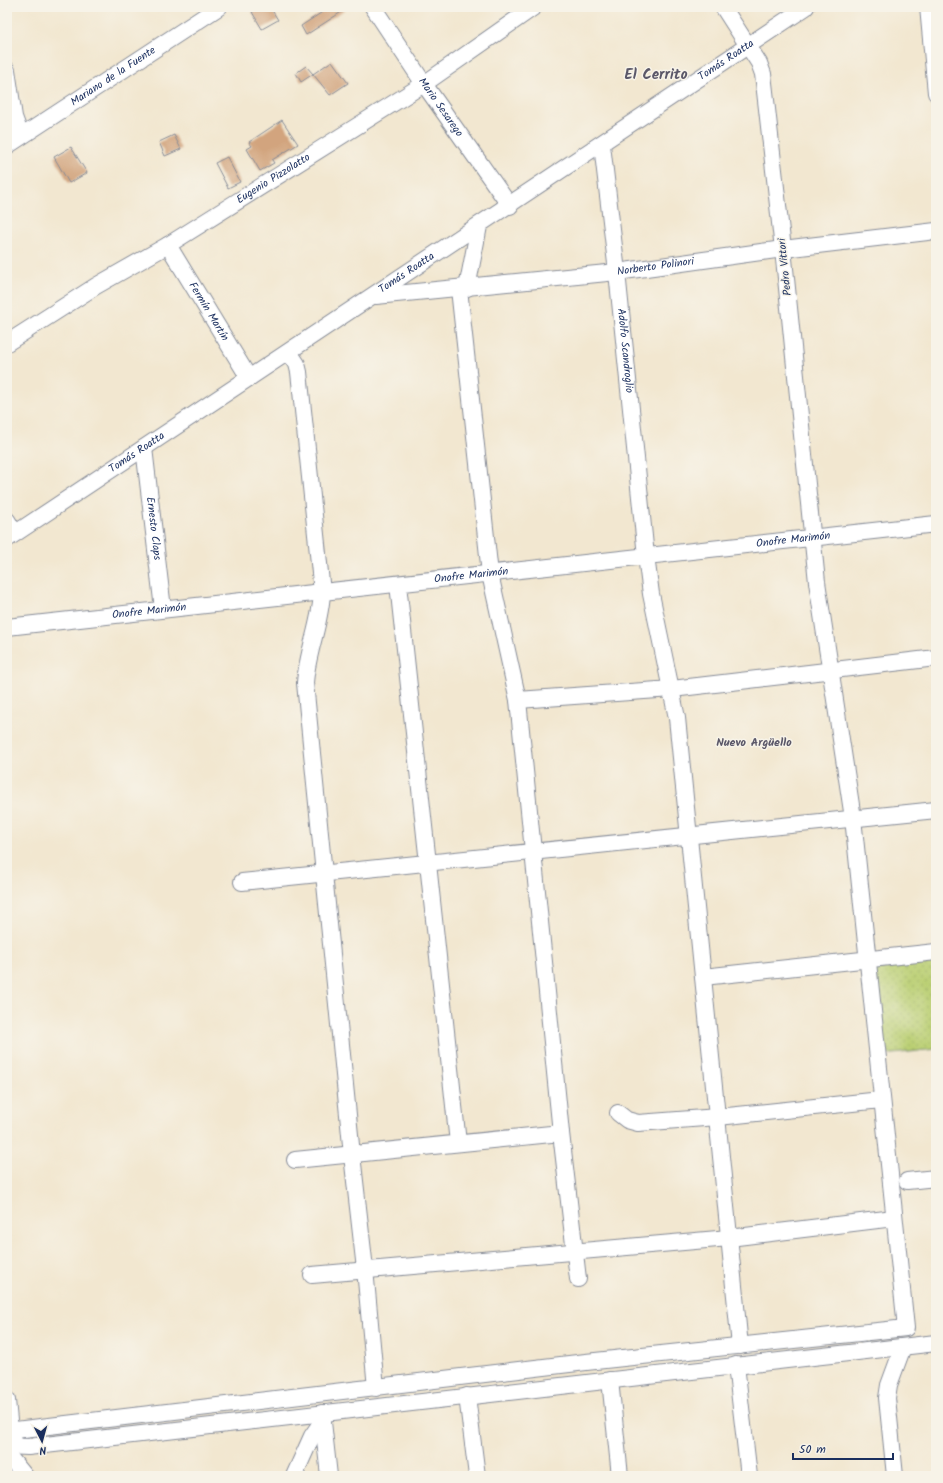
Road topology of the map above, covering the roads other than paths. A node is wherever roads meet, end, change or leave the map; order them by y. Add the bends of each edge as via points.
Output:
1 (219, 7) edge
2 (373, 7) edge
3 (534, 7) edge
4 (723, 7) edge
5 (806, 7) edge
6 (928, 7) edge
7 (749, 47) junction
8 (7, 70) edge
9 (424, 84) junction
10 (936, 93) edge
11 (21, 136) junction
12 (602, 145) junction
13 (7, 146) edge
14 (510, 206) junction
15 (479, 226) junction
16 (936, 231) edge
17 (168, 245) junction
18 (783, 249) junction
19 (617, 272) junction
20 (463, 288) junction
21 (375, 296) junction
22 (7, 343) edge
23 (289, 352) junction
24 (249, 378) junction
25 (144, 448) junction
26 (936, 524) edge
27 (10, 530) edge
28 (812, 537) junction
29 (646, 556) junction
30 (490, 574) junction
31 (398, 584) junction
32 (322, 592) junction
33 (163, 609) junction
34 (7, 627) edge
35 (936, 658) edge
36 (830, 669) junction
37 (672, 689) junction
38 (518, 700) junction
39 (936, 810) edge
40 (853, 818) junction
41 (688, 835) junction
42 (534, 852) junction
43 (427, 862) junction
44 (324, 874) junction
45 (242, 882) dead end
46 (936, 952) edge
47 (867, 960) junction
48 (703, 977) junction
49 (882, 1100) junction
50 (618, 1113) dead end
51 (718, 1117) junction
52 (560, 1133) junction
53 (458, 1143) junction
54 (352, 1155) junction
55 (295, 1160) dead end
56 (936, 1178) edge
57 (907, 1181) dead end
58 (894, 1218) junction
59 (729, 1238) junction
60 (574, 1252) junction
61 (366, 1269) junction
62 (312, 1275) dead end
63 (578, 1279) dead end
64 (936, 1343) edge
65 (740, 1346) junction
66 (903, 1347) junction
67 (736, 1365) junction
68 (610, 1380) junction
69 (376, 1388) junction
70 (468, 1396) junction
71 (7, 1400) edge
72 (322, 1417) junction
73 (10, 1442) edge
74 (26, 1476) edge
75 (294, 1476) edge
76 (329, 1476) edge
77 (477, 1476) edge
78 (620, 1476) edge
79 (749, 1476) edge
80 (895, 1476) edge

1 - 11 street, Mariano de la Fuente
2 - 9 street, Mario Sesarego
3 - 9 street, Eugenio Pizzolatto
4 - 7 street, Pedro Vittori
5 - 7 street, Tomás Roatta
6 - 10 street
7 - 12 street, Tomás Roatta
7 - 18 street, Pedro Vittori via 763,74
8 - 11 street via 14,117
9 - 14 street, Mario Sesarego
9 - 17 street, Eugenio Pizzolatto
11 - 13 street, Mariano de la Fuente
12 - 14 street, Tomás Roatta
12 - 19 street, Adolfo Scandroglio
14 - 15 street, Tomás Roatta
15 - 20 street
15 - 21 street, Tomás Roatta
16 - 18 street, Norberto Polinori
17 - 22 street, Eugenio Pizzolatto via 96,286
17 - 24 street, Fermín Martín
18 - 19 street, Norberto Polinori
18 - 28 street, Pedro Vittori
19 - 20 street, Norberto Polinori
19 - 29 street, Adolfo Scandroglio
20 - 21 street, Norberto Polinori
20 - 30 street
21 - 23 street, Tomás Roatta
23 - 24 street, Tomás Roatta
23 - 32 street via 299,372
24 - 25 street, Tomás Roatta
25 - 27 street, Tomás Roatta
25 - 33 street, Ernesto Claps
26 - 28 street, Onofre Marimón
28 - 29 street, Onofre Marimón
28 - 36 street, Pedro Vittori
29 - 30 street, Onofre Marimón
29 - 37 street, Adolfo Scandroglio via 651,594
30 - 31 street, Onofre Marimón
30 - 38 street
31 - 32 street, Onofre Marimón
31 - 43 street
32 - 33 street, Onofre Marimón
32 - 44 street via 306,665 305,683
33 - 34 street, Onofre Marimón
35 - 36 street
36 - 37 street
36 - 40 street, Pedro Vittori
37 - 38 street
37 - 41 street, Adolfo Scandroglio
38 - 42 street
39 - 40 street
40 - 41 street
40 - 47 street, Pedro Vittori
41 - 42 street
41 - 48 street, Adolfo Scandroglio
42 - 43 street
42 - 52 street
43 - 44 street
43 - 53 street
44 - 45 street
44 - 54 street
46 - 47 street
47 - 48 street
47 - 49 street, Pedro Vittori
48 - 51 street, Adolfo Scandroglio
49 - 51 street
49 - 58 street, Pedro Vittori
50 - 51 street via 627,1120 638,1123
51 - 59 street, Adolfo Scandroglio
52 - 53 street
52 - 60 street
53 - 54 street
54 - 55 street
54 - 61 street
56 - 57 street
58 - 59 street
58 - 65 street, Pedro Vittori via 906,1328
59 - 60 street
59 - 65 street, Adolfo Scandroglio
60 - 61 street
60 - 63 street
61 - 62 street
61 - 69 street
64 - 66 street
65 - 69 street
66 - 67 street
66 - 80 street via 887,1398
67 - 68 street
67 - 79 street
68 - 70 street
68 - 78 street
69 - 73 street
70 - 72 street
70 - 77 street
71 - 73 street
72 - 73 street
72 - 75 street
72 - 76 street
73 - 74 street

